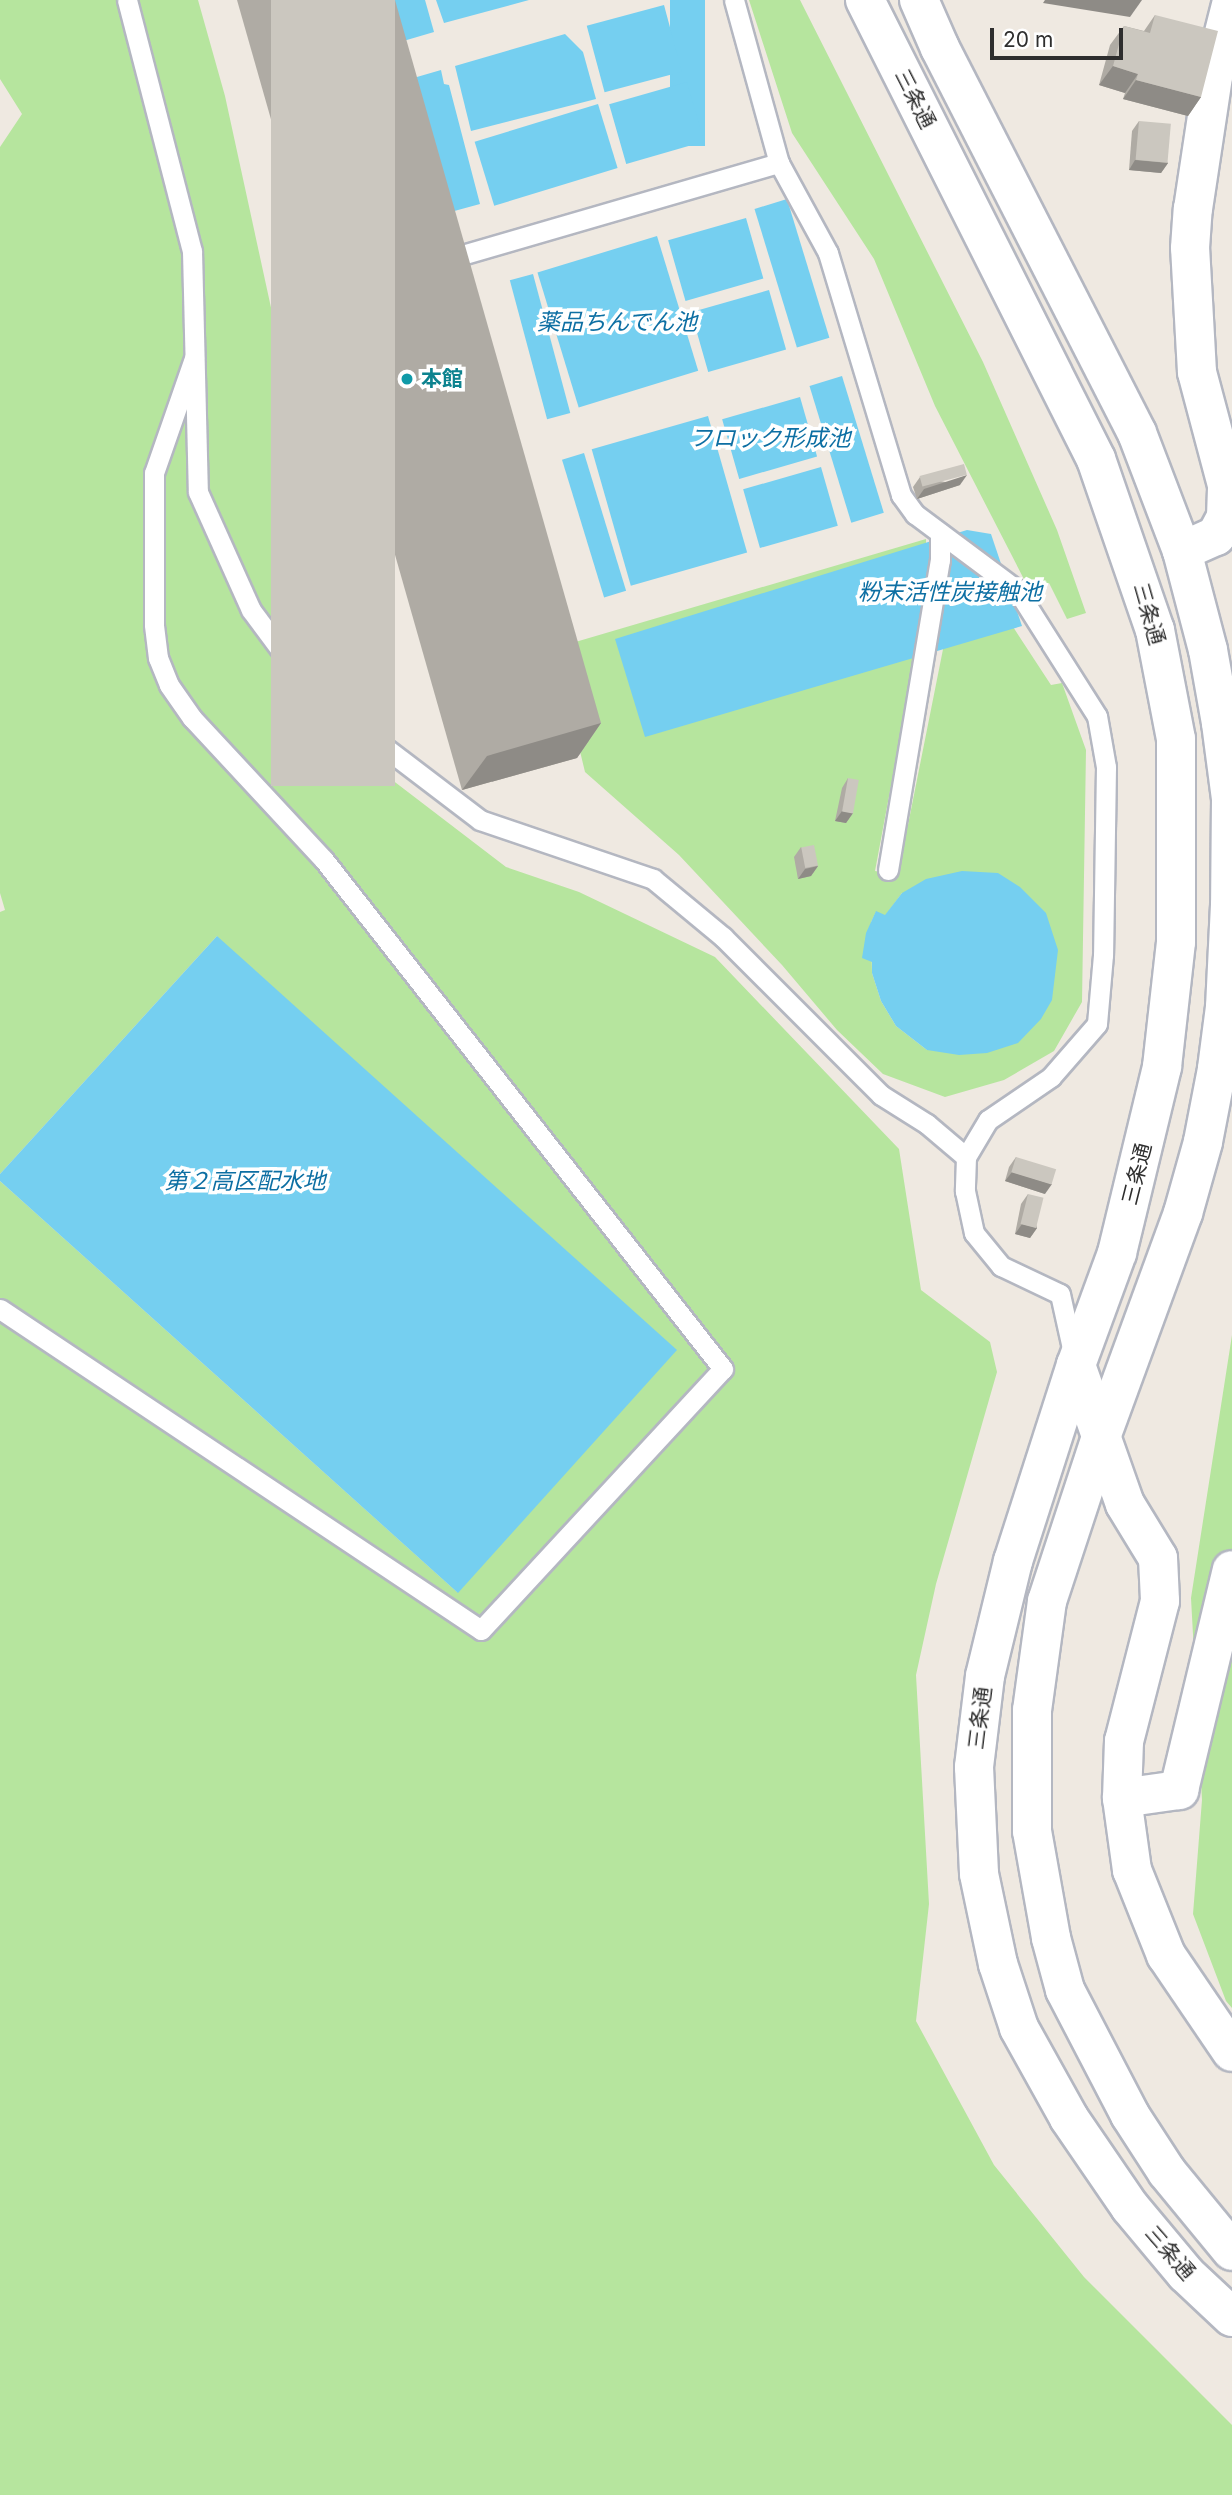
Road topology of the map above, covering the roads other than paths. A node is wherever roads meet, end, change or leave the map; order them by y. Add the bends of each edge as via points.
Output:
1 (127, 0) edge
2 (734, 0) edge
3 (865, 0) edge
4 (919, 0) edge
5 (1232, 1) edge
6 (779, 163) junction
7 (449, 259) edge
8 (194, 358) junction
9 (940, 533) junction
10 (1182, 551) junction
11 (888, 870) dead end
12 (967, 1157) junction
13 (0, 1309) edge
14 (1076, 1365) junction
15 (1101, 1437) junction
16 (1232, 1570) edge
17 (1122, 1798) junction
18 (1232, 2052) edge
19 (1232, 2251) edge
20 (1232, 2318) edge

1 - 8 lane via 192,251
2 - 6 lane
3 - 14 main road, 三条通 via 1096,459 1155,630 1176,739 1176,942 1162,1067 1117,1253
4 - 10 main road via 1132,421
5 - 10 main road via 1213,76 1190,248 1197,372 1227,485 1226,517 1216,536
6 - 7 lane
6 - 9 lane via 828,254 901,495 915,514
8 - 12 lane via 198,492 251,610 312,692 480,820 653,878 723,937 881,1095
8 - 13 lane via 153,473 154,624 158,658 169,685 192,718 324,860 723,1369 481,1630
9 - 11 lane via 940,560
9 - 12 lane via 1017,590 1097,716 1106,768 1103,955 1097,1024 1051,1077 988,1120
10 - 15 main road via 1208,650 1231,799 1225,1007 1197,1166
12 - 14 lane via 965,1191 974,1233 1001,1266 1060,1294
14 - 15 main road
14 - 20 main road, 三条通 via 1013,1561 985,1676 974,1767 979,1874 998,1964 1019,2028 1069,2118 1130,2207 1186,2274
15 - 17 main road via 1125,1504 1158,1559 1160,1601 1124,1741
15 - 19 main road via 1047,1601 1032,1710 1032,1831 1065,1990 1130,2115 1167,2172
16 - 17 main road via 1179,1790
17 - 18 main road via 1132,1870 1166,1955

